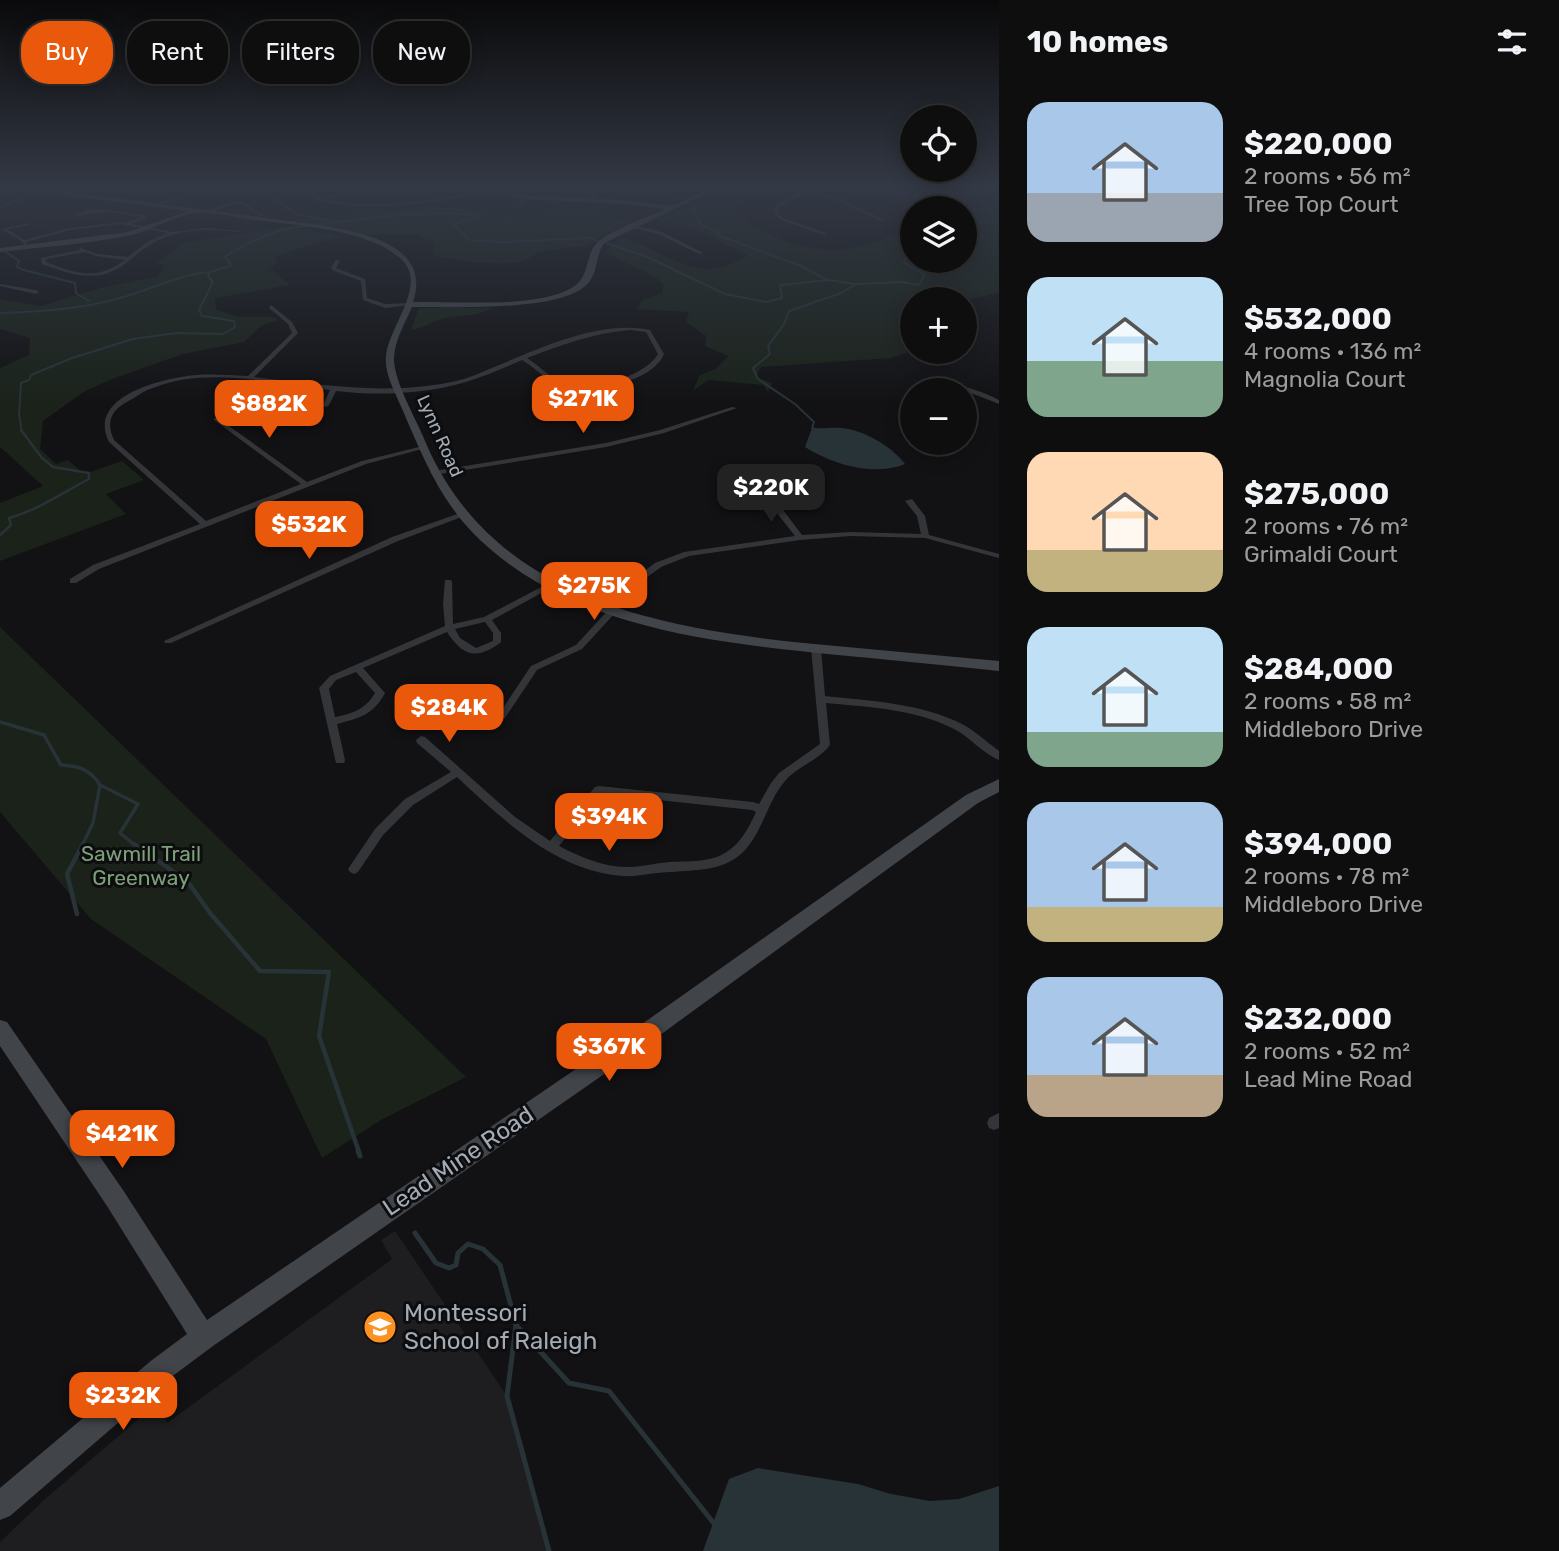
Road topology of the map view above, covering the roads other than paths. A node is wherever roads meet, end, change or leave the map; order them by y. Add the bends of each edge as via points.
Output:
1 (43, 260) edge
2 (127, 260) edge
3 (405, 260) edge
4 (593, 260) edge
5 (338, 261) dead end
6 (0, 285) edge
7 (36, 292) dead end
8 (408, 305) junction
9 (271, 307) dead end
10 (524, 359) junction
11 (249, 378) junction
12 (334, 389) junction
13 (400, 389) junction
14 (977, 393) edge
15 (999, 402) edge
16 (326, 405) dead end
17 (734, 408) dead end
18 (215, 419) dead end
19 (423, 448) junction
20 (434, 473) junction
21 (306, 484) junction
22 (765, 492) dead end
23 (909, 501) dead end
24 (463, 515) junction
25 (205, 524) junction
26 (925, 536) junction
27 (800, 538) junction
28 (999, 556) edge
29 (639, 579) dead end
30 (73, 581) dead end
31 (448, 582) dead end
32 (552, 585) junction
33 (612, 611) junction
34 (487, 619) junction
35 (448, 628) junction
36 (167, 641) dead end
37 (816, 648) junction
38 (999, 666) edge
39 (357, 667) junction
40 (820, 699) junction
41 (502, 716) dead end
42 (331, 723) junction
43 (421, 740) dead end
44 (999, 756) edge
45 (340, 761) dead end
46 (457, 772) junction
47 (999, 785) edge
48 (762, 810) junction
49 (552, 847) junction
50 (354, 869) dead end
51 (0, 1029) edge
52 (204, 1337) junction
53 (0, 1507) edge

1 - 2 street via 60,269 97,275
3 - 8 main road, Lynn Road via 416,282
4 - 8 main road via 588,279 572,291 509,303
5 - 8 street via 333,268 363,280 365,299 386,306
6 - 7 street
8 - 13 main road, Lynn Road via 389,360
9 - 11 street via 295,333
10 - 10 street via 607,330 647,328 661,354 649,370 614,382 582,386 560,386 542,368
10 - 13 street via 455,383
11 - 12 street
11 - 25 street via 201,376 154,386 118,403 106,423 111,441
12 - 13 street
12 - 16 street
13 - 19 main road, Lynn Road
14 - 15 street
17 - 20 street via 606,445
18 - 21 street
19 - 20 main road, Lynn Road
19 - 21 street via 384,456
20 - 24 main road, Lynn Road
21 - 25 street
22 - 27 street
23 - 26 street via 922,516
24 - 32 main road, Lynn Road via 503,554
24 - 36 street via 386,542
25 - 30 street via 96,567
26 - 27 street
26 - 28 street
27 - 29 street via 678,556
31 - 35 street
32 - 33 main road, Lynn Road
32 - 34 street
33 - 37 main road, Lynn Road via 691,633
33 - 41 street via 579,647 534,668
34 - 35 street
34 - 35 street via 498,632 497,642 476,652 460,645
35 - 39 street
37 - 38 main road, Lynn Road
37 - 40 street
39 - 42 street via 333,678 324,688
39 - 42 street via 380,693 374,706
40 - 44 street via 932,716 962,729
40 - 48 street via 825,745 783,775
42 - 45 street
43 - 46 street
46 - 49 street via 516,825
46 - 50 street via 409,802 379,832
47 - 52 main road, Lead Mine Road via 972,799 649,1031
48 - 49 street via 599,790
48 - 49 street via 742,846 710,864 620,871 586,864
51 - 52 main road
52 - 53 main road, Lead Mine Road

